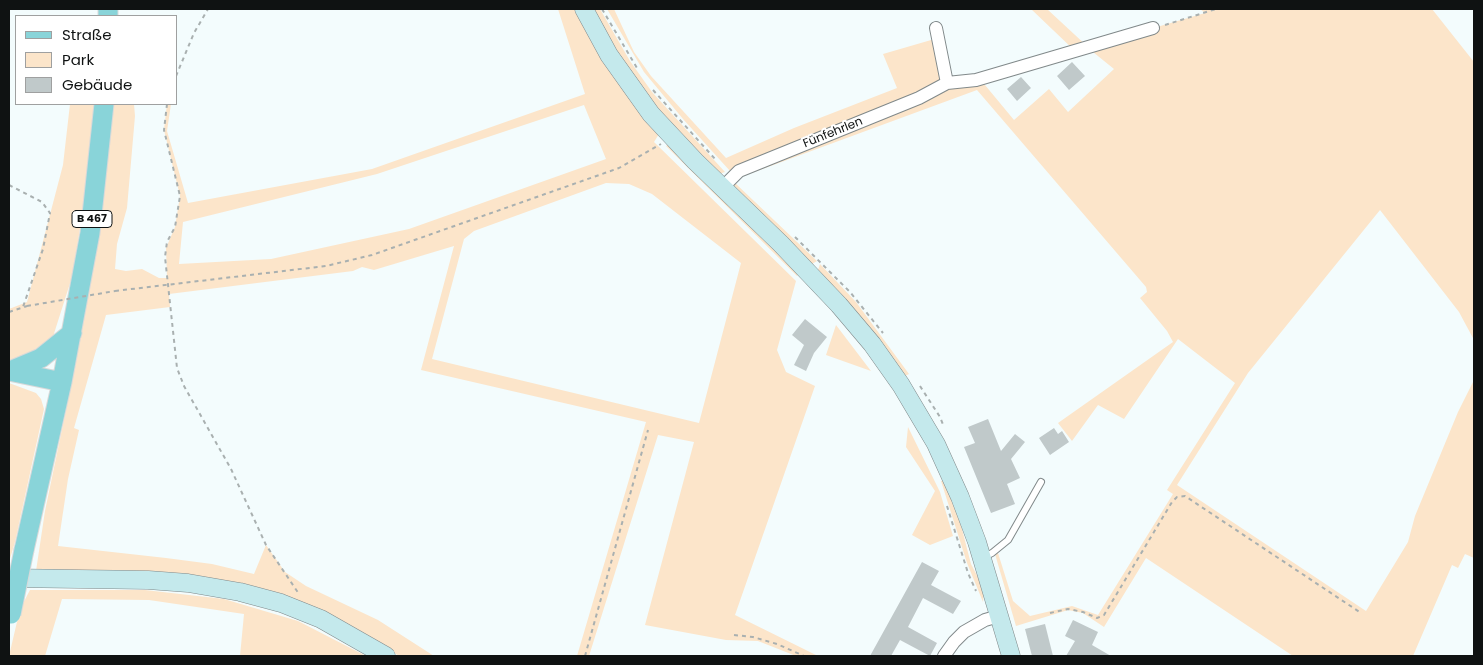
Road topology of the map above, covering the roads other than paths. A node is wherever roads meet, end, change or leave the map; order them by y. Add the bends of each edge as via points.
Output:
1 (584, 9) edge
2 (936, 28) dead end
3 (1153, 28) road end
4 (947, 83) junction
5 (104, 105) edge
6 (722, 188) junction
7 (72, 333) junction
8 (9, 371) edge
9 (62, 382) junction
10 (1041, 482) dead end
11 (982, 558) junction
12 (9, 578) edge
13 (999, 616) junction
14 (10, 618) edge
15 (386, 656) edge
16 (944, 656) edge
17 (1011, 656) edge

1 - 6 main road via 596,34 632,89 671,136
2 - 4 street
3 - 4 street, Fünfehrlen via 976,80
4 - 6 street, Fünfehrlen via 919,98 739,171
5 - 7 main road, B 467 via 90,233
6 - 11 main road via 833,298 898,380 950,473
7 - 8 main road via 41,358
7 - 9 main road, B 467
8 - 9 main road
9 - 14 main road, B 467, bridge
10 - 11 lane via 1008,540
11 - 13 main road
12 - 15 main road via 188,583 240,592 338,627
13 - 16 street via 964,632
13 - 17 main road

